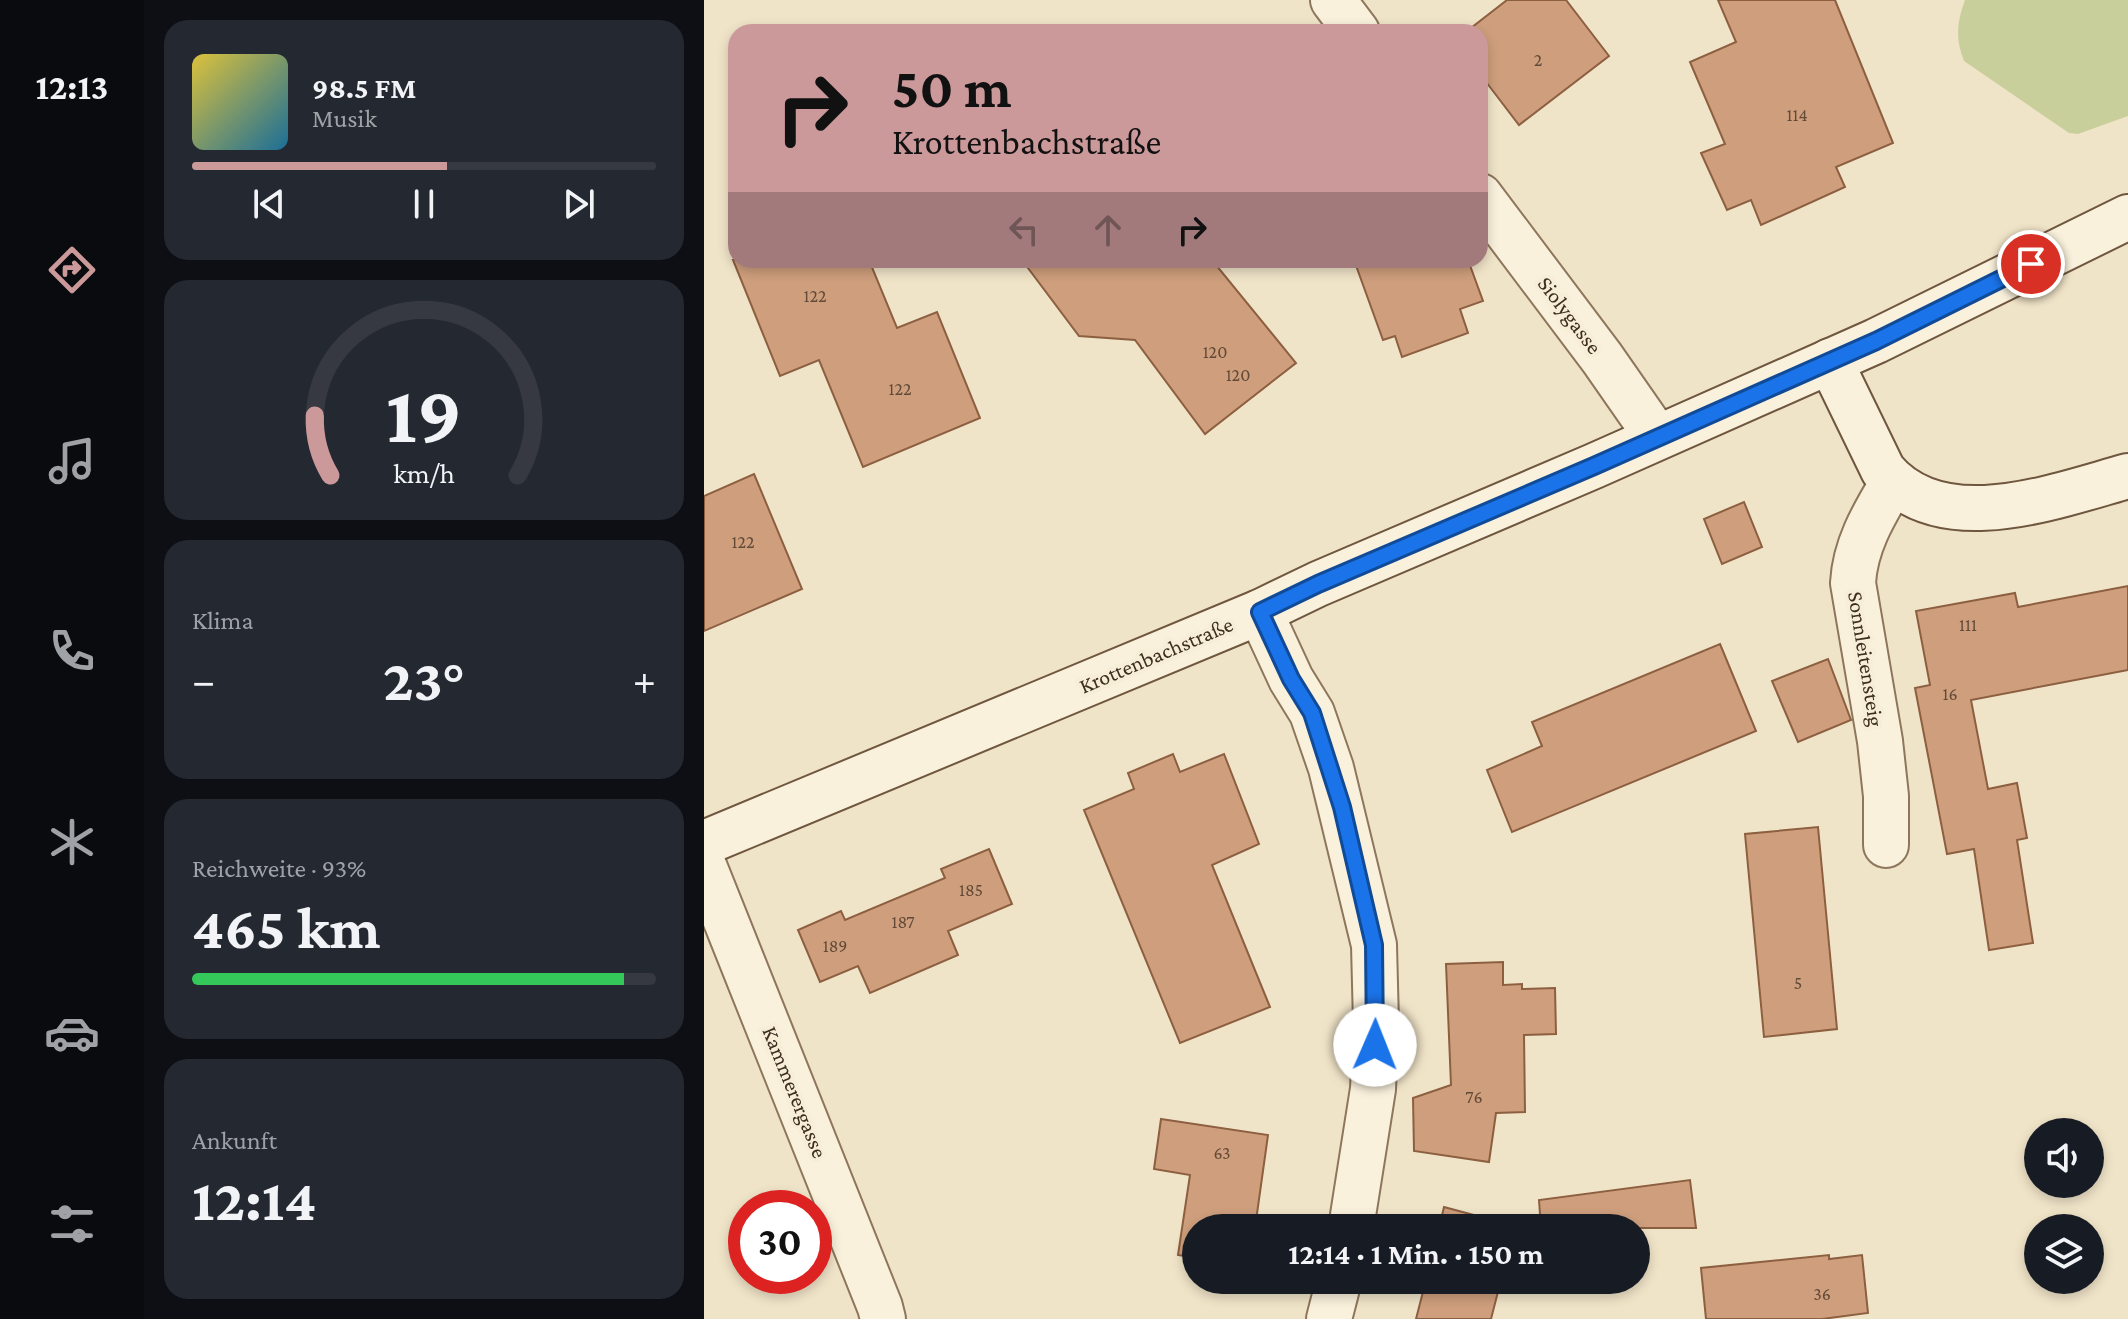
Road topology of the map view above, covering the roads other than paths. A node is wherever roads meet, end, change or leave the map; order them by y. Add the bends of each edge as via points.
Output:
1 (1333, 0) edge
2 (1351, 24) edge
3 (1488, 207) edge
4 (2128, 217) edge
5 (1830, 361) junction
6 (1657, 437) junction
7 (2128, 476) edge
8 (1893, 482) junction
9 (1260, 612) junction
10 (704, 843) edge
11 (1886, 845) dead end
12 (704, 866) edge
13 (1353, 1214) edge
14 (1335, 1294) edge
15 (883, 1319) edge
16 (1329, 1319) edge

1 - 2 street
3 - 6 street, Siolygasse
4 - 5 street, Krottenbachstraße
5 - 6 street, Krottenbachstraße
5 - 8 street via 1874,455
6 - 9 street, Krottenbachstraße
7 - 8 street via 2003,507 1973,508 1926,501
8 - 11 street, Sonnleitensteig via 1860,545 1853,583 1882,755
9 - 10 street, Krottenbachstraße
9 - 13 street via 1312,713 1331,768 1374,945 1373,1089
12 - 15 street, Kammerergasse
14 - 16 street

